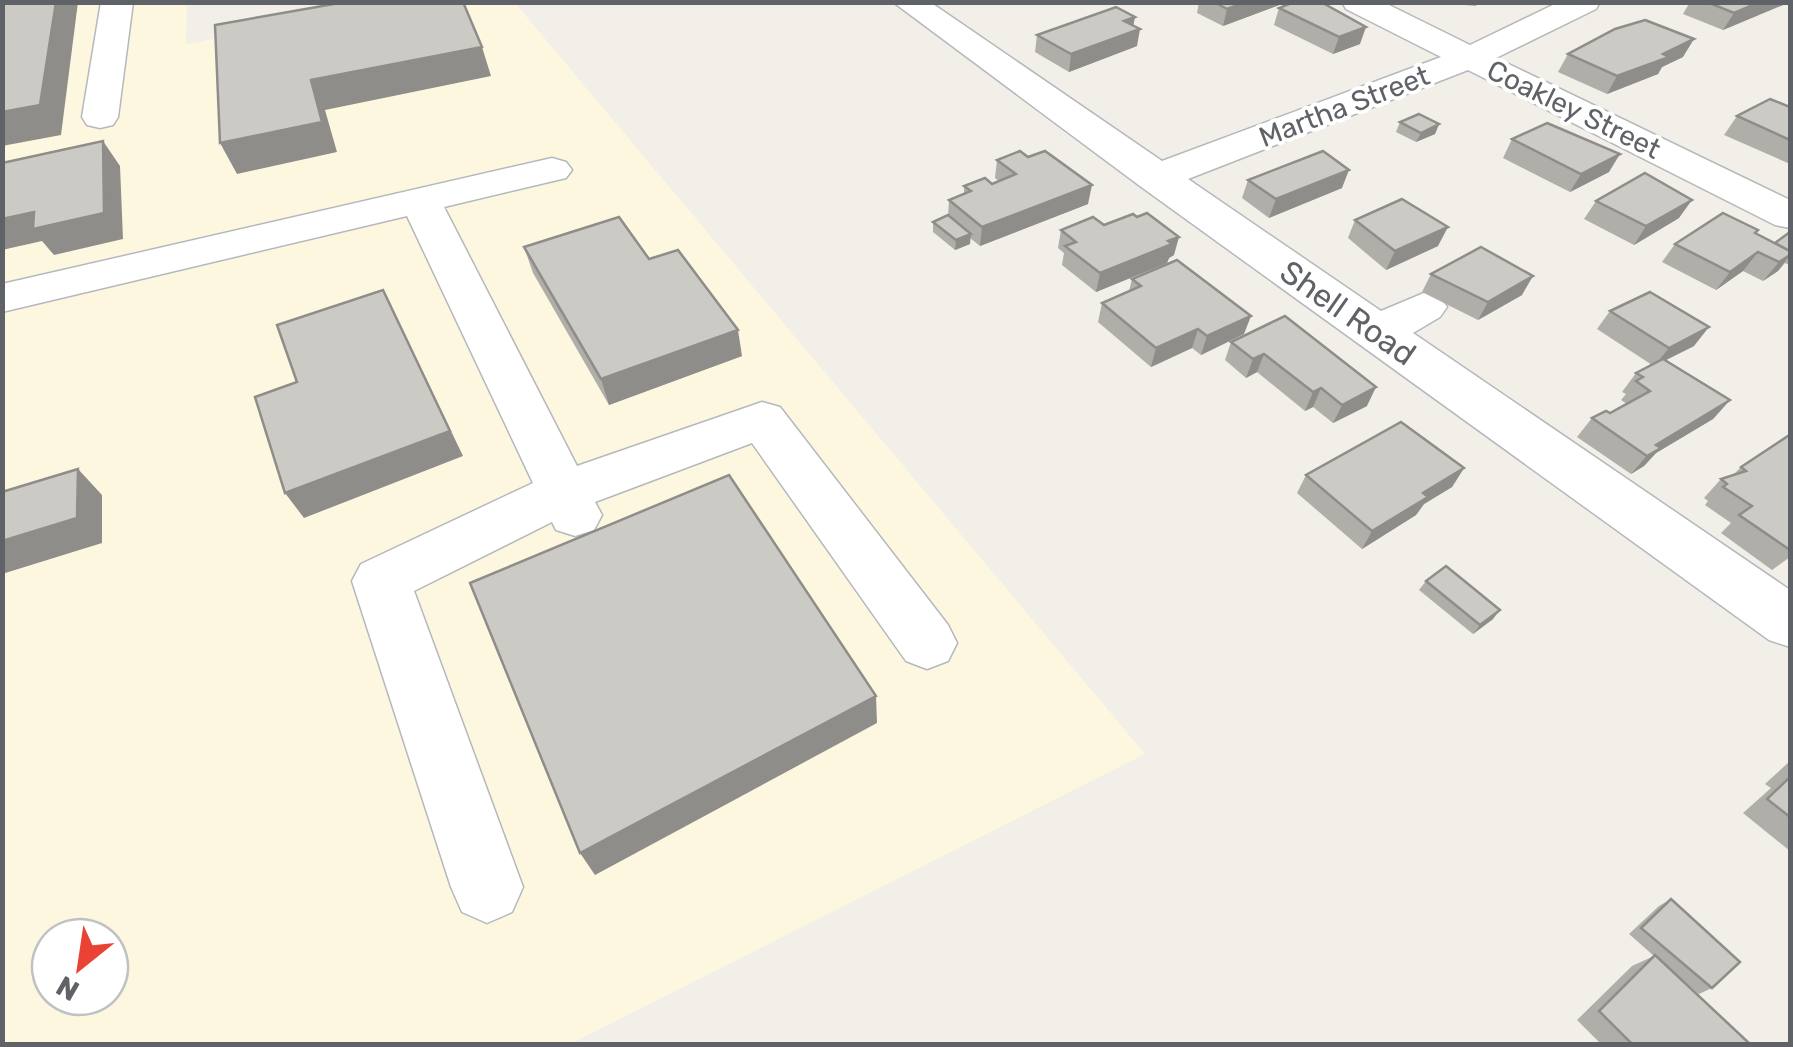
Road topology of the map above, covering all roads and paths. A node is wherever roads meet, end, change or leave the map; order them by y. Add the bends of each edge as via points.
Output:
1 (116, 2) edge
2 (908, 2) edge
3 (1357, 2) edge
4 (1585, 2) edge
5 (1469, 58) junction
6 (100, 118) dead end
7 (552, 170) dead end
8 (1154, 178) junction
9 (420, 200) junction
10 (1790, 216) edge
11 (1368, 271) dead end
12 (1316, 291) junction
13 (2, 298) edge
14 (1424, 307) dead end
15 (1377, 333) junction
16 (570, 503) junction
17 (1790, 622) edge
18 (927, 644) dead end
19 (487, 888) dead end

1 - 6 street
2 - 8 street, Shell Road
3 - 5 street, Coakley Street
4 - 5 street, Martha Street
5 - 8 street, Martha Street
5 - 10 street, Coakley Street
7 - 9 street
8 - 12 street, Shell Road
9 - 13 street
9 - 16 street
11 - 12 street
12 - 15 street, Shell Road
14 - 15 street
15 - 17 street, Shell Road
16 - 18 street via 762,420
16 - 19 street via 380,580

